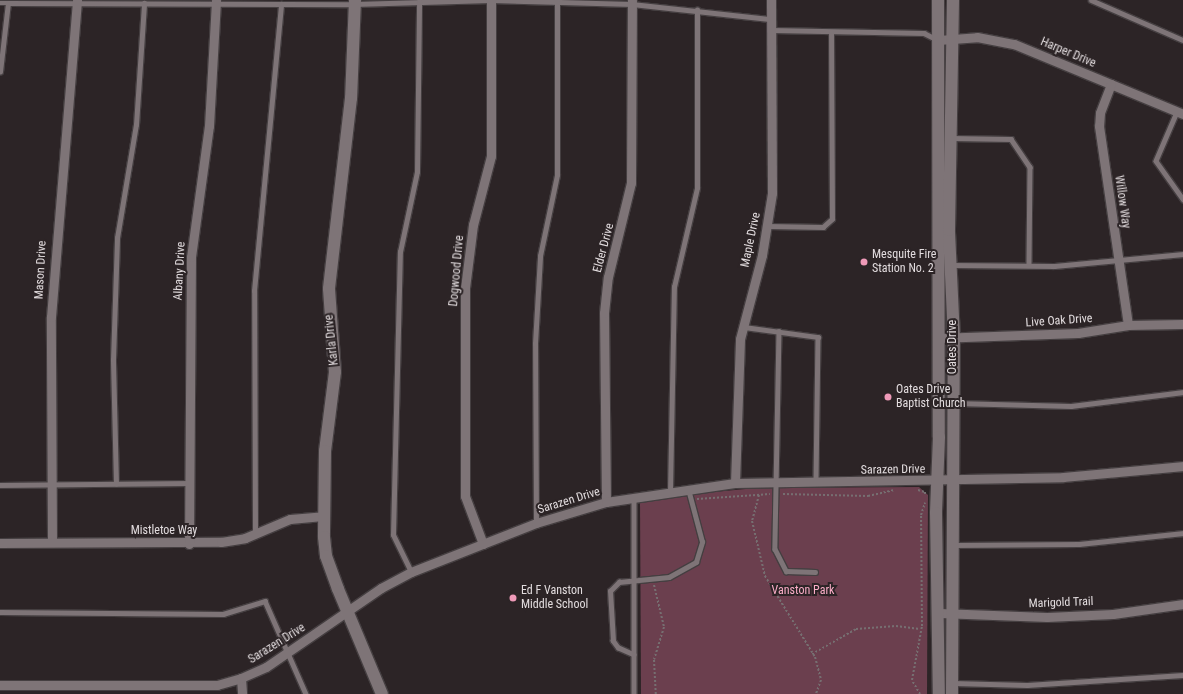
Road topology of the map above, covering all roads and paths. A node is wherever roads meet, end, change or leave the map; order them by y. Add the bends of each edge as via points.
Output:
1 (491, 0) edge
2 (771, 0) edge
3 (938, 0) edge
4 (953, 0) edge
5 (1091, 0) edge
6 (77, 2) edge
7 (216, 2) edge
8 (355, 2) edge
9 (419, 2) junction
10 (557, 2) junction
11 (632, 2) edge
12 (0, 3) edge
13 (8, 3) junction
14 (144, 3) junction
15 (281, 4) junction
16 (697, 10) junction
17 (772, 19) junction
18 (772, 30) junction
19 (831, 33) junction
20 (938, 40) junction
21 (953, 40) junction
22 (1183, 40) edge
23 (0, 72) edge
24 (1111, 84) junction
25 (1180, 113) edge
26 (951, 138) junction
27 (1183, 199) edge
28 (768, 226) junction
29 (1183, 254) edge
30 (1118, 260) junction
31 (951, 265) junction
32 (1029, 265) junction
33 (1183, 324) edge
34 (1128, 325) junction
35 (744, 327) junction
36 (778, 331) junction
37 (937, 338) junction
38 (954, 338) junction
39 (1183, 392) edge
40 (953, 403) junction
41 (1183, 466) edge
42 (952, 478) junction
43 (937, 481) junction
44 (188, 483) junction
45 (734, 483) junction
46 (776, 483) junction
47 (816, 483) junction
48 (52, 484) junction
49 (116, 484) junction
50 (0, 485) edge
51 (900, 489) dead end
52 (912, 489) dead end
53 (670, 492) junction
54 (689, 494) junction
55 (776, 494) junction
56 (759, 496) junction
57 (634, 497) junction
58 (606, 502) junction
59 (323, 516) junction
60 (536, 523) junction
61 (255, 532) junction
62 (1183, 533) edge
63 (52, 542) junction
64 (0, 543) edge
65 (189, 544) junction
66 (483, 544) junction
67 (951, 545) junction
68 (411, 572) junction
69 (815, 572) dead end
70 (654, 579) junction
71 (634, 582) junction
72 (1183, 604) edge
73 (348, 611) junction
74 (0, 612) edge
75 (939, 613) junction
76 (952, 613) junction
77 (920, 629) junction
78 (289, 652) junction
79 (812, 654) junction
80 (634, 655) junction
81 (1183, 675) edge
82 (241, 678) junction
83 (0, 686) edge
84 (952, 688) edge
85 (103, 690) edge
86 (242, 694) edge
87 (306, 694) edge
88 (382, 694) edge
89 (634, 694) edge
90 (656, 694) edge
91 (816, 694) edge
92 (920, 694) edge
93 (939, 694) edge

1 - 9 lane
1 - 10 lane
1 - 66 street, Dogwood Drive via 491,156 473,225 465,288 465,496
2 - 17 street, Maple Drive
3 - 20 main road, Oates Drive
4 - 21 main road, Oates Drive
5 - 22 lane
6 - 13 lane
6 - 14 lane
6 - 48 street, Mason Drive via 51,317
7 - 14 lane
7 - 15 lane
7 - 44 street, Albany Drive via 209,126 190,257
8 - 9 lane
8 - 15 lane
8 - 59 main road, Karla Drive via 351,98 329,289 335,372 325,451
9 - 68 lane via 417,172 400,252 393,535
10 - 11 lane
10 - 60 lane via 557,175 540,256 535,344
11 - 16 lane
11 - 58 street, Elder Drive via 631,183 608,277 604,313
12 - 13 lane
13 - 23 lane
14 - 49 lane via 136,125 117,238 113,360
15 - 61 lane via 254,291
16 - 17 lane
16 - 53 lane via 697,188 674,287
17 - 18 street, Maple Drive
18 - 19 lane
18 - 28 street, Maple Drive via 774,162
19 - 20 lane via 924,32
19 - 28 lane via 832,218 822,227
20 - 21 street, Harper Drive
20 - 37 main road, Oates Drive
21 - 24 street, Harper Drive via 977,37 1014,44
21 - 26 main road, Oates Drive
24 - 25 street, Harper Drive
24 - 30 street, Willow Way via 1100,113 1099,126
25 - 27 lane via 1156,161
26 - 31 main road, Oates Drive
26 - 32 lane via 1011,140 1030,167
28 - 35 street, Maple Drive
29 - 30 lane
30 - 32 lane
30 - 34 street, Willow Way
31 - 32 lane
31 - 38 main road, Oates Drive
33 - 34 street, Live Oak Drive
34 - 38 street, Live Oak Drive via 1078,333
35 - 36 lane
35 - 45 street, Maple Drive via 737,385
36 - 46 lane
36 - 47 lane via 818,337
37 - 38 street, Live Oak Drive
37 - 43 main road, Oates Drive
38 - 40 main road, Oates Drive
39 - 40 lane via 1071,406
40 - 42 main road, Oates Drive
41 - 42 street, Sarazen Drive via 1063,477
42 - 43 street, Sarazen Drive
42 - 67 main road, Oates Drive
43 - 47 street, Sarazen Drive
43 - 75 main road, Oates Drive
44 - 49 lane
44 - 65 street, Albany Drive
45 - 46 street, Sarazen Drive
45 - 54 street, Sarazen Drive
46 - 47 street, Sarazen Drive
46 - 55 lane
48 - 49 lane
48 - 50 lane
48 - 63 street, Mason Drive
51 - 55 path via 868,496
52 - 77 path via 924,492 925,502 921,515
53 - 54 street, Sarazen Drive
53 - 57 street, Sarazen Drive
54 - 56 path
54 - 70 lane via 702,542 700,556 669,577
55 - 56 path
55 - 69 lane via 775,549 779,560 786,571
56 - 79 path via 752,521 765,576
57 - 58 street, Sarazen Drive
57 - 71 lane
58 - 60 street, Sarazen Drive
59 - 61 street, Mistletoe Way via 290,519
59 - 73 main road, Karla Drive via 326,556
60 - 66 street, Sarazen Drive
61 - 65 street, Mistletoe Way via 245,538
62 - 67 lane via 1079,544
63 - 64 street, Mistletoe Way
63 - 65 street, Mistletoe Way
66 - 68 street, Sarazen Drive
67 - 76 main road, Oates Drive
68 - 73 street, Sarazen Drive
70 - 71 lane
70 - 90 path via 664,627 654,660
71 - 80 lane
71 - 80 lane via 618,582 610,591 613,641 618,648
72 - 76 street, Marigold Trail via 1114,614 1048,617
73 - 78 street, Sarazen Drive
73 - 88 main road, Karla Drive
74 - 78 lane via 223,614 265,601
75 - 76 street, Marigold Trail
75 - 93 main road, Oates Drive
76 - 84 main road, Oates Drive
77 - 79 path via 896,626 856,629
77 - 92 path via 912,680
78 - 82 street, Sarazen Drive
78 - 87 lane
79 - 91 path via 821,680
80 - 89 lane
81 - 84 lane
82 - 85 street, Sarazen Drive via 217,685
82 - 86 street
83 - 85 street, Sarazen Drive

